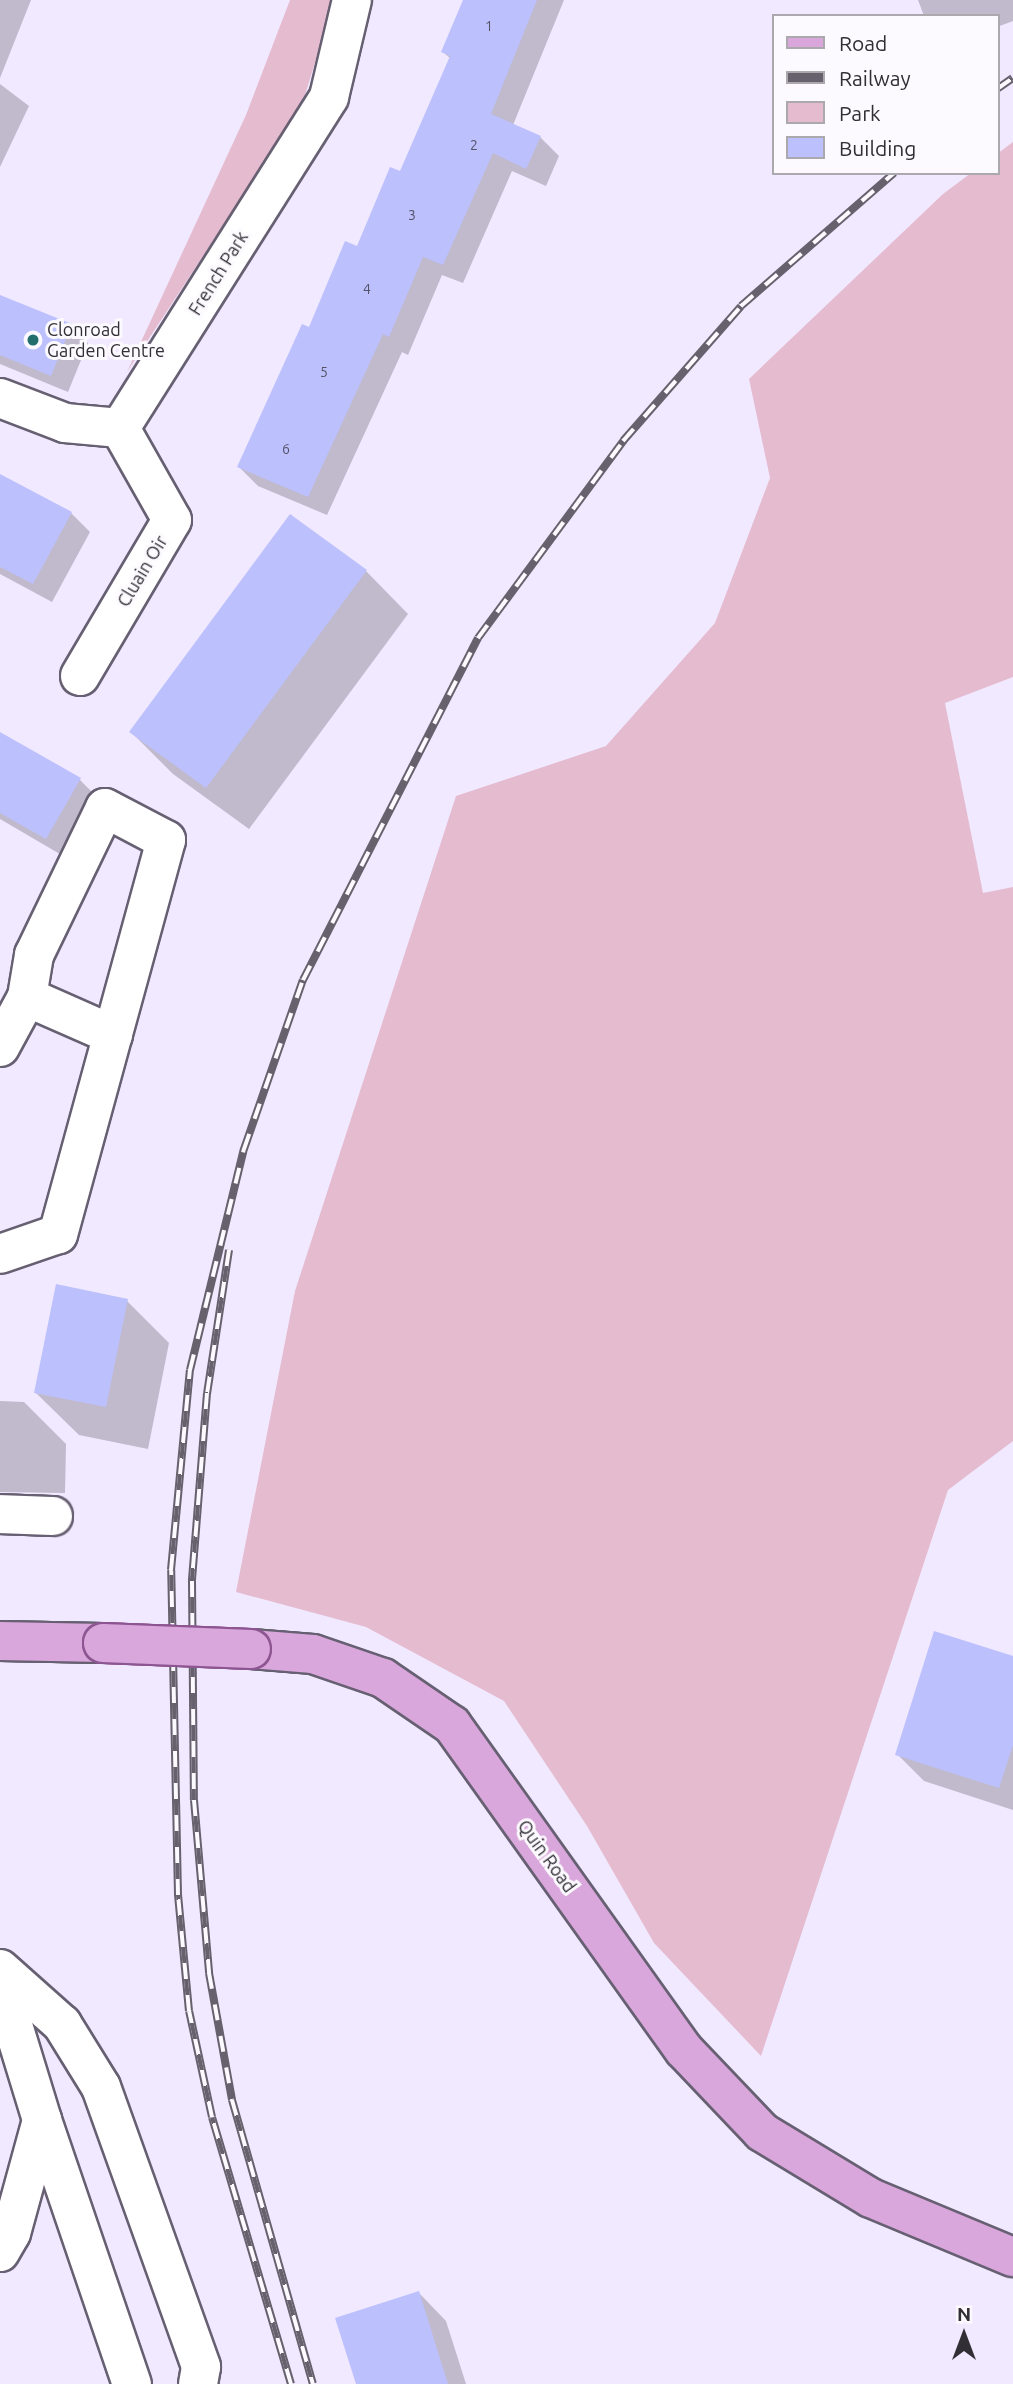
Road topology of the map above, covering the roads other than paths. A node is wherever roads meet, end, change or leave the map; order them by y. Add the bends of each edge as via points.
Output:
1 (352, 0) edge
2 (0, 398) edge
3 (120, 428) junction
4 (80, 676) dead end
5 (27, 997) junction
6 (113, 1035) junction
7 (0, 1047) edge
8 (0, 1254) edge
9 (0, 1514) edge
10 (53, 1516) dead end
11 (0, 1642) edge
12 (0, 1969) edge
13 (0, 2000) edge
14 (42, 2120) junction
15 (0, 2252) edge
16 (1013, 2257) edge
17 (132, 2384) edge
18 (198, 2384) edge

1 - 3 street, French Park via 329,97
2 - 3 street via 65,423
3 - 4 street, Cluain Oir via 172,520
5 - 6 street
5 - 6 street via 34,956 105,808 166,840
5 - 7 street
6 - 8 street via 58,1234
9 - 10 street
11 - 16 main road, Quin Road, bridge via 313,1654 383,1678 452,1725 684,2050 762,2132 871,2198
12 - 18 street via 62,2024 101,2087 201,2367
13 - 14 street via 9,2012
14 - 15 street via 10,2233
14 - 17 street

